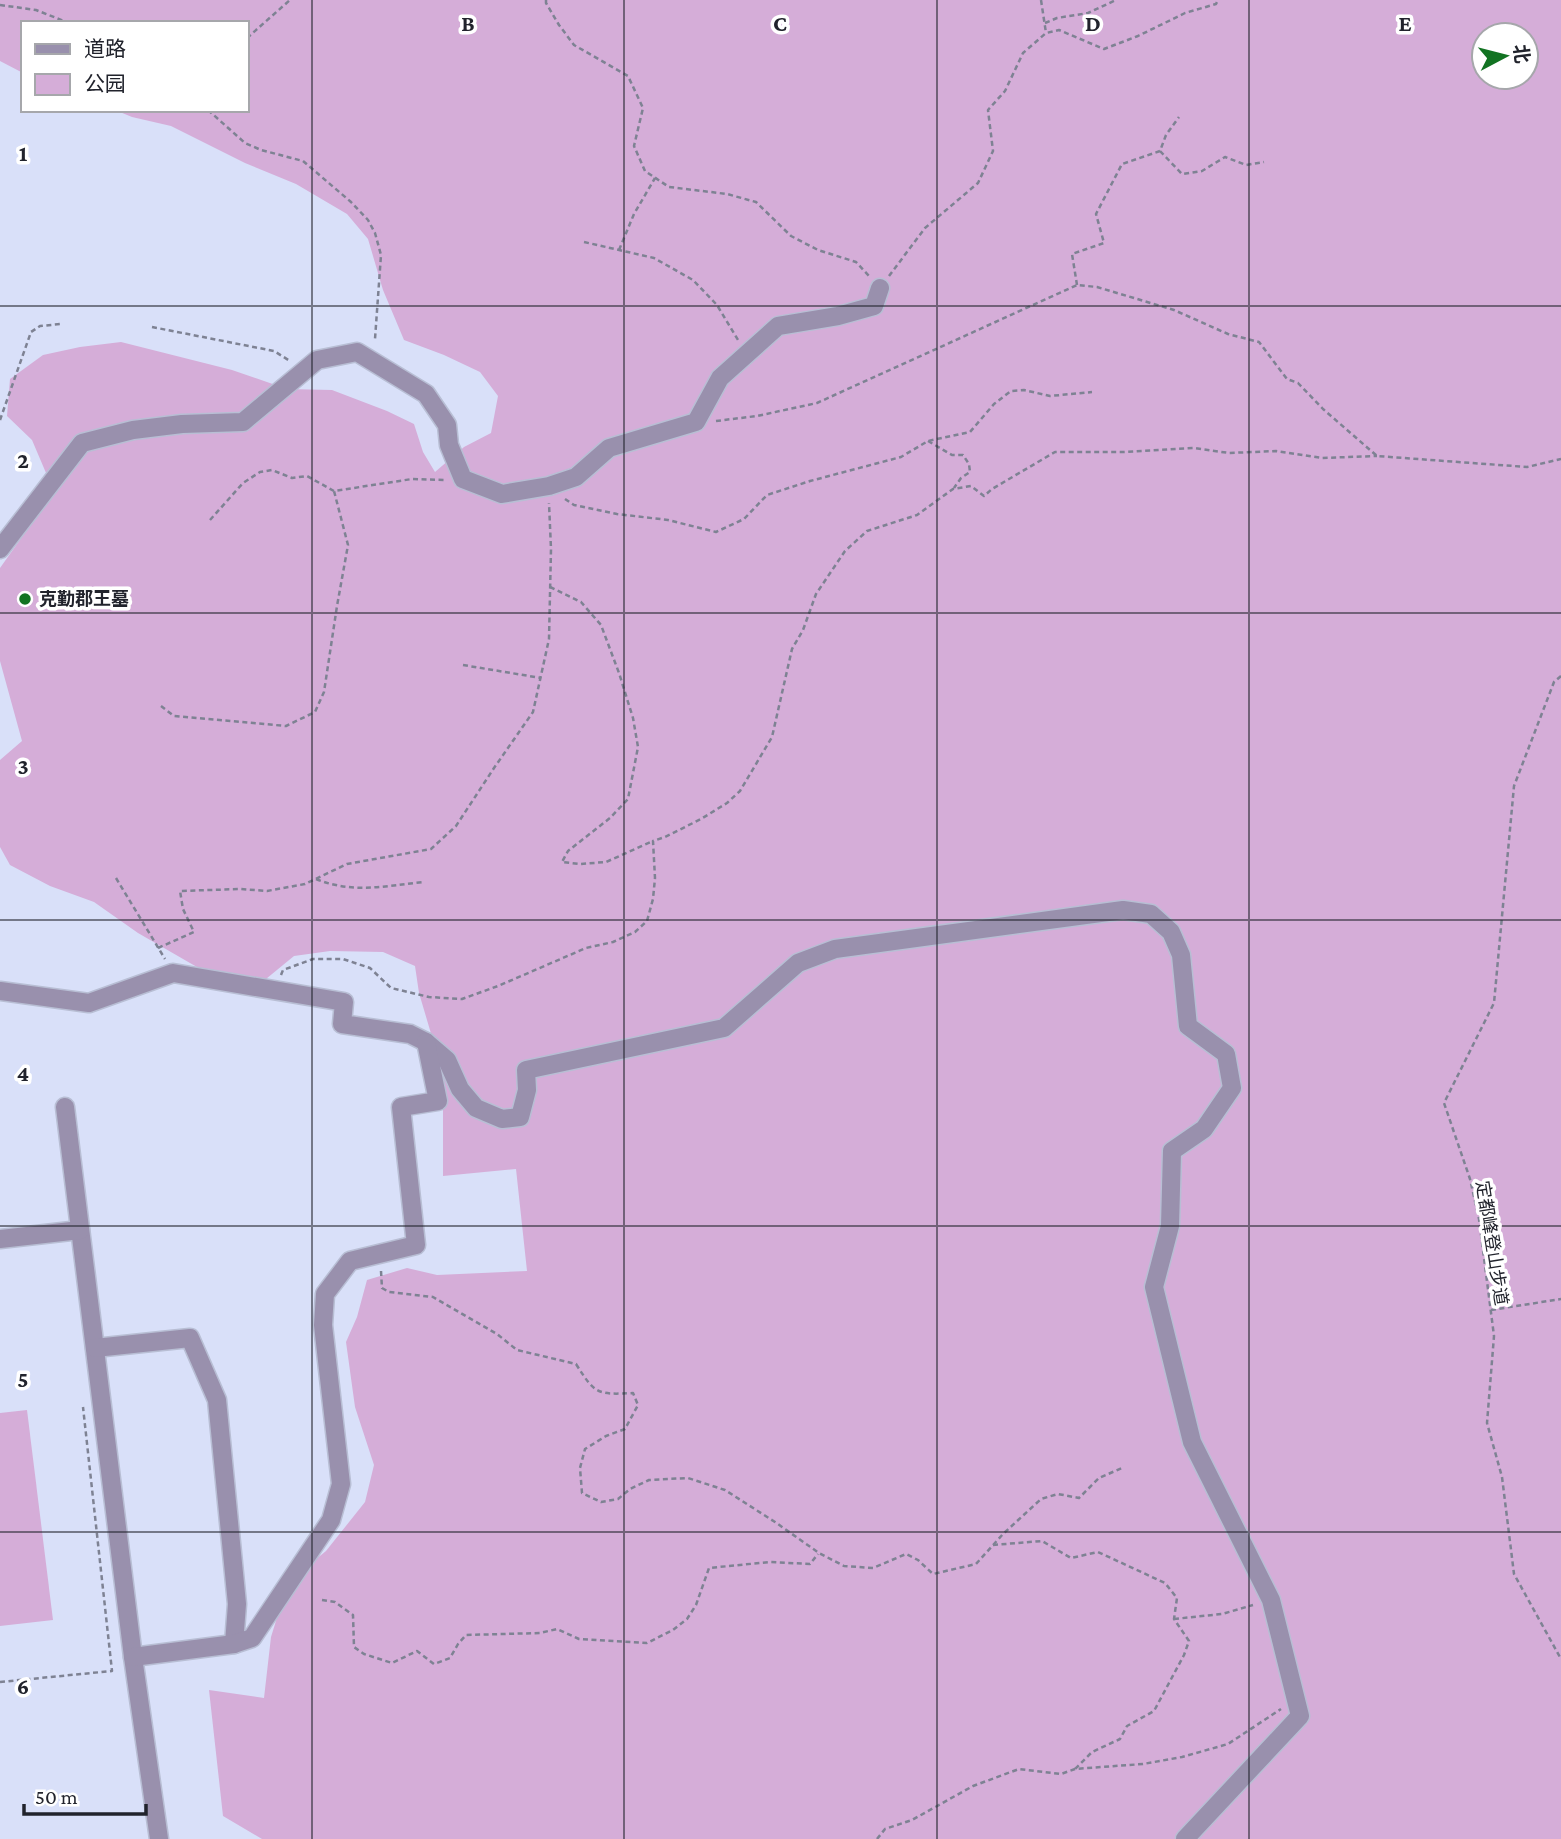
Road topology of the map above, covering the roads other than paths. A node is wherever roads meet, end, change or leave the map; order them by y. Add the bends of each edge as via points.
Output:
1 (880, 288) road end
2 (0, 549) edge
3 (0, 991) edge
4 (426, 1042) junction
5 (65, 1107) dead end
6 (80, 1230) junction
7 (0, 1239) edge
8 (95, 1348) junction
9 (234, 1644) junction
10 (133, 1657) junction
11 (159, 1839) edge
12 (1185, 1839) edge

1 - 2 street via 874,306 778,326 720,378 696,422 609,448 576,477 549,486 502,494 463,479 449,445 447,425 426,394 357,352 317,360 243,422 132,430 82,443
3 - 4 street via 89,1003 173,973 344,1002 342,1024 410,1034
4 - 9 street via 438,1101 401,1107 416,1245 350,1261 325,1293 323,1325 341,1484 331,1520 252,1638
4 - 12 street via 447,1060 460,1089 476,1108 502,1119 520,1117 527,1090 526,1070 724,1028 798,963 835,949 1123,910 1151,914 1171,932 1181,956 1188,1026 1226,1054 1231,1088 1204,1129 1172,1151 1170,1226 1154,1287 1192,1442 1271,1600 1300,1716
5 - 6 street
6 - 7 street
6 - 8 street
8 - 9 street via 190,1338 217,1400 237,1604
8 - 10 street
9 - 10 street
10 - 11 street

